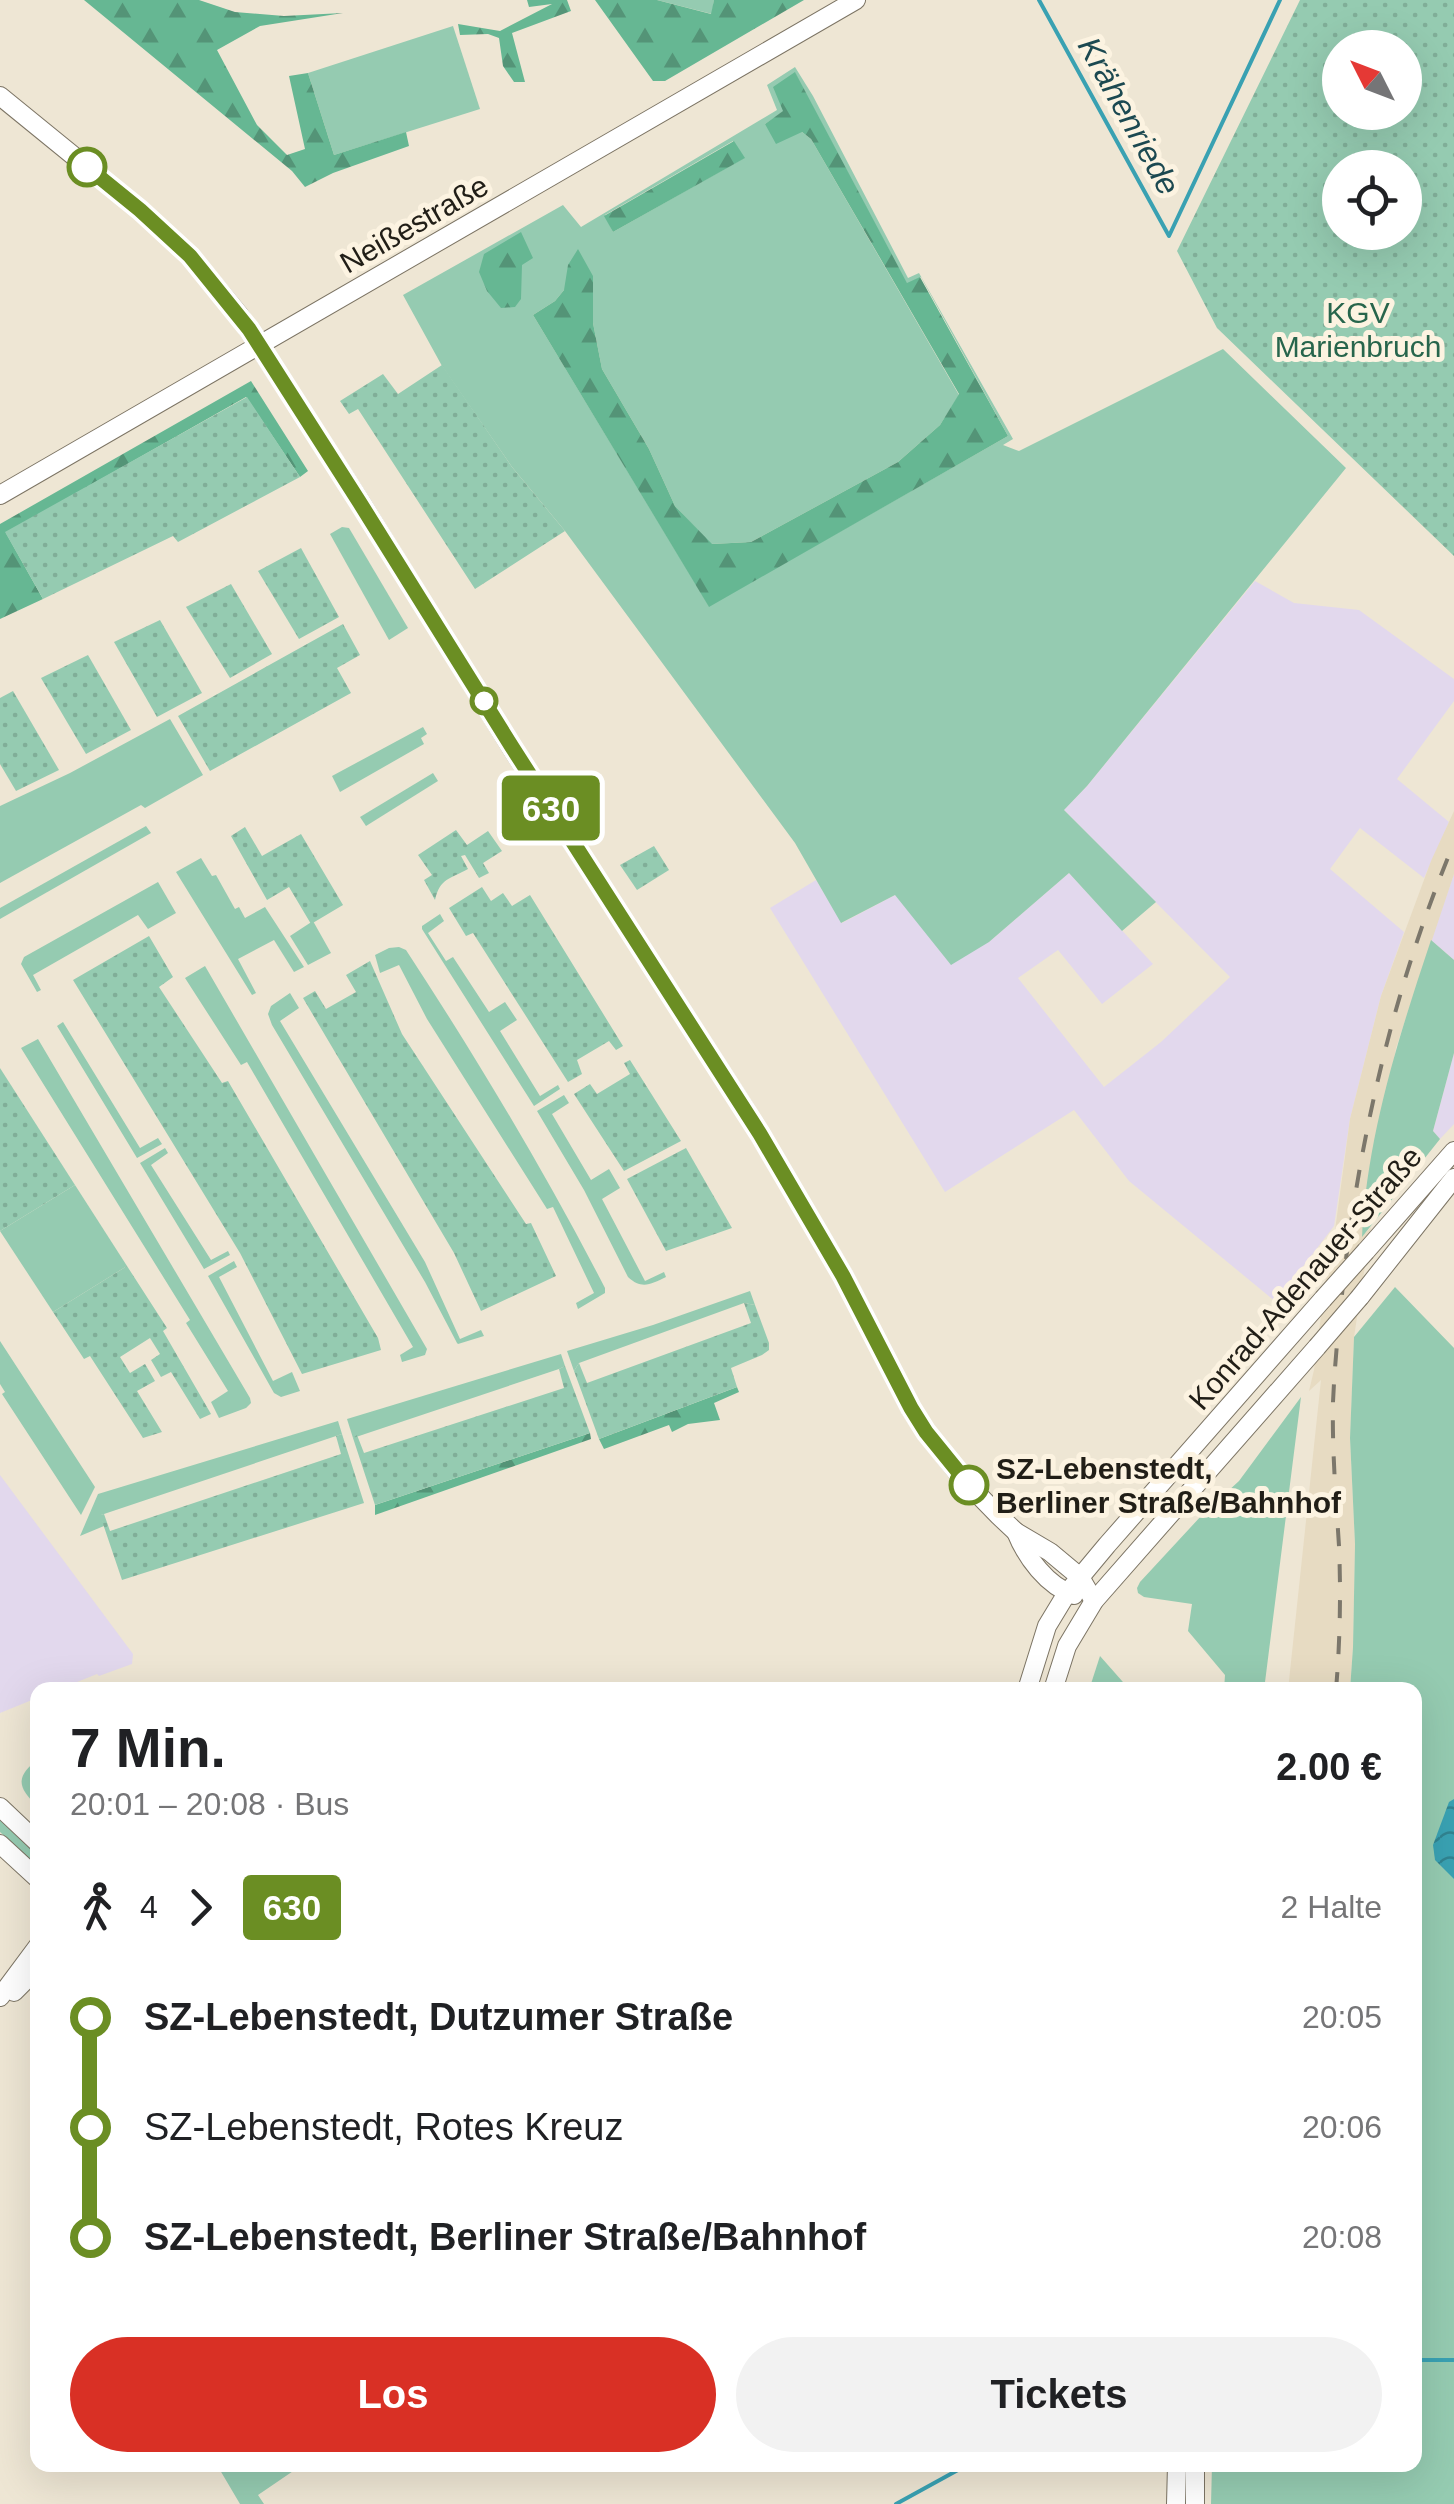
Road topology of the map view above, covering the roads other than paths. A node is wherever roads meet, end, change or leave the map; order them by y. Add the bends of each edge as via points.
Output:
1 (856, 0) edge
2 (0, 96) edge
3 (259, 345) junction
4 (0, 495) edge
5 (1454, 1151) edge
6 (1454, 1178) edge
7 (1016, 1532) junction
8 (1080, 1577) junction
9 (1067, 1594) junction
10 (1094, 1600) junction
11 (1030, 1682) edge
12 (1056, 1682) edge
13 (0, 1807) edge
14 (30, 1835) edge
15 (0, 1844) edge
16 (30, 1872) edge
17 (30, 1957) edge
18 (30, 1976) edge
19 (0, 1996) edge
20 (0, 2006) edge
21 (1177, 2472) edge
22 (1195, 2472) edge
23 (1176, 2504) edge
24 (1195, 2504) edge

1 - 3 street, Neißestraße
2 - 3 street via 190,256
3 - 4 street, Neißestraße
3 - 7 street via 762,1138 926,1432
5 - 8 street, Konrad-Adenauer-Straße, bridge
6 - 10 street, Konrad-Adenauer-Straße, bridge via 1360,1297
7 - 8 street
7 - 9 street via 1024,1552
8 - 9 street, Konrad-Adenauer-Straße
8 - 10 street
9 - 10 street
9 - 11 street, Konrad-Adenauer-Straße via 1051,1617
10 - 12 street, Konrad-Adenauer-Straße
13 - 14 street
15 - 16 street
17 - 19 street
18 - 20 street
21 - 23 street
22 - 24 street

